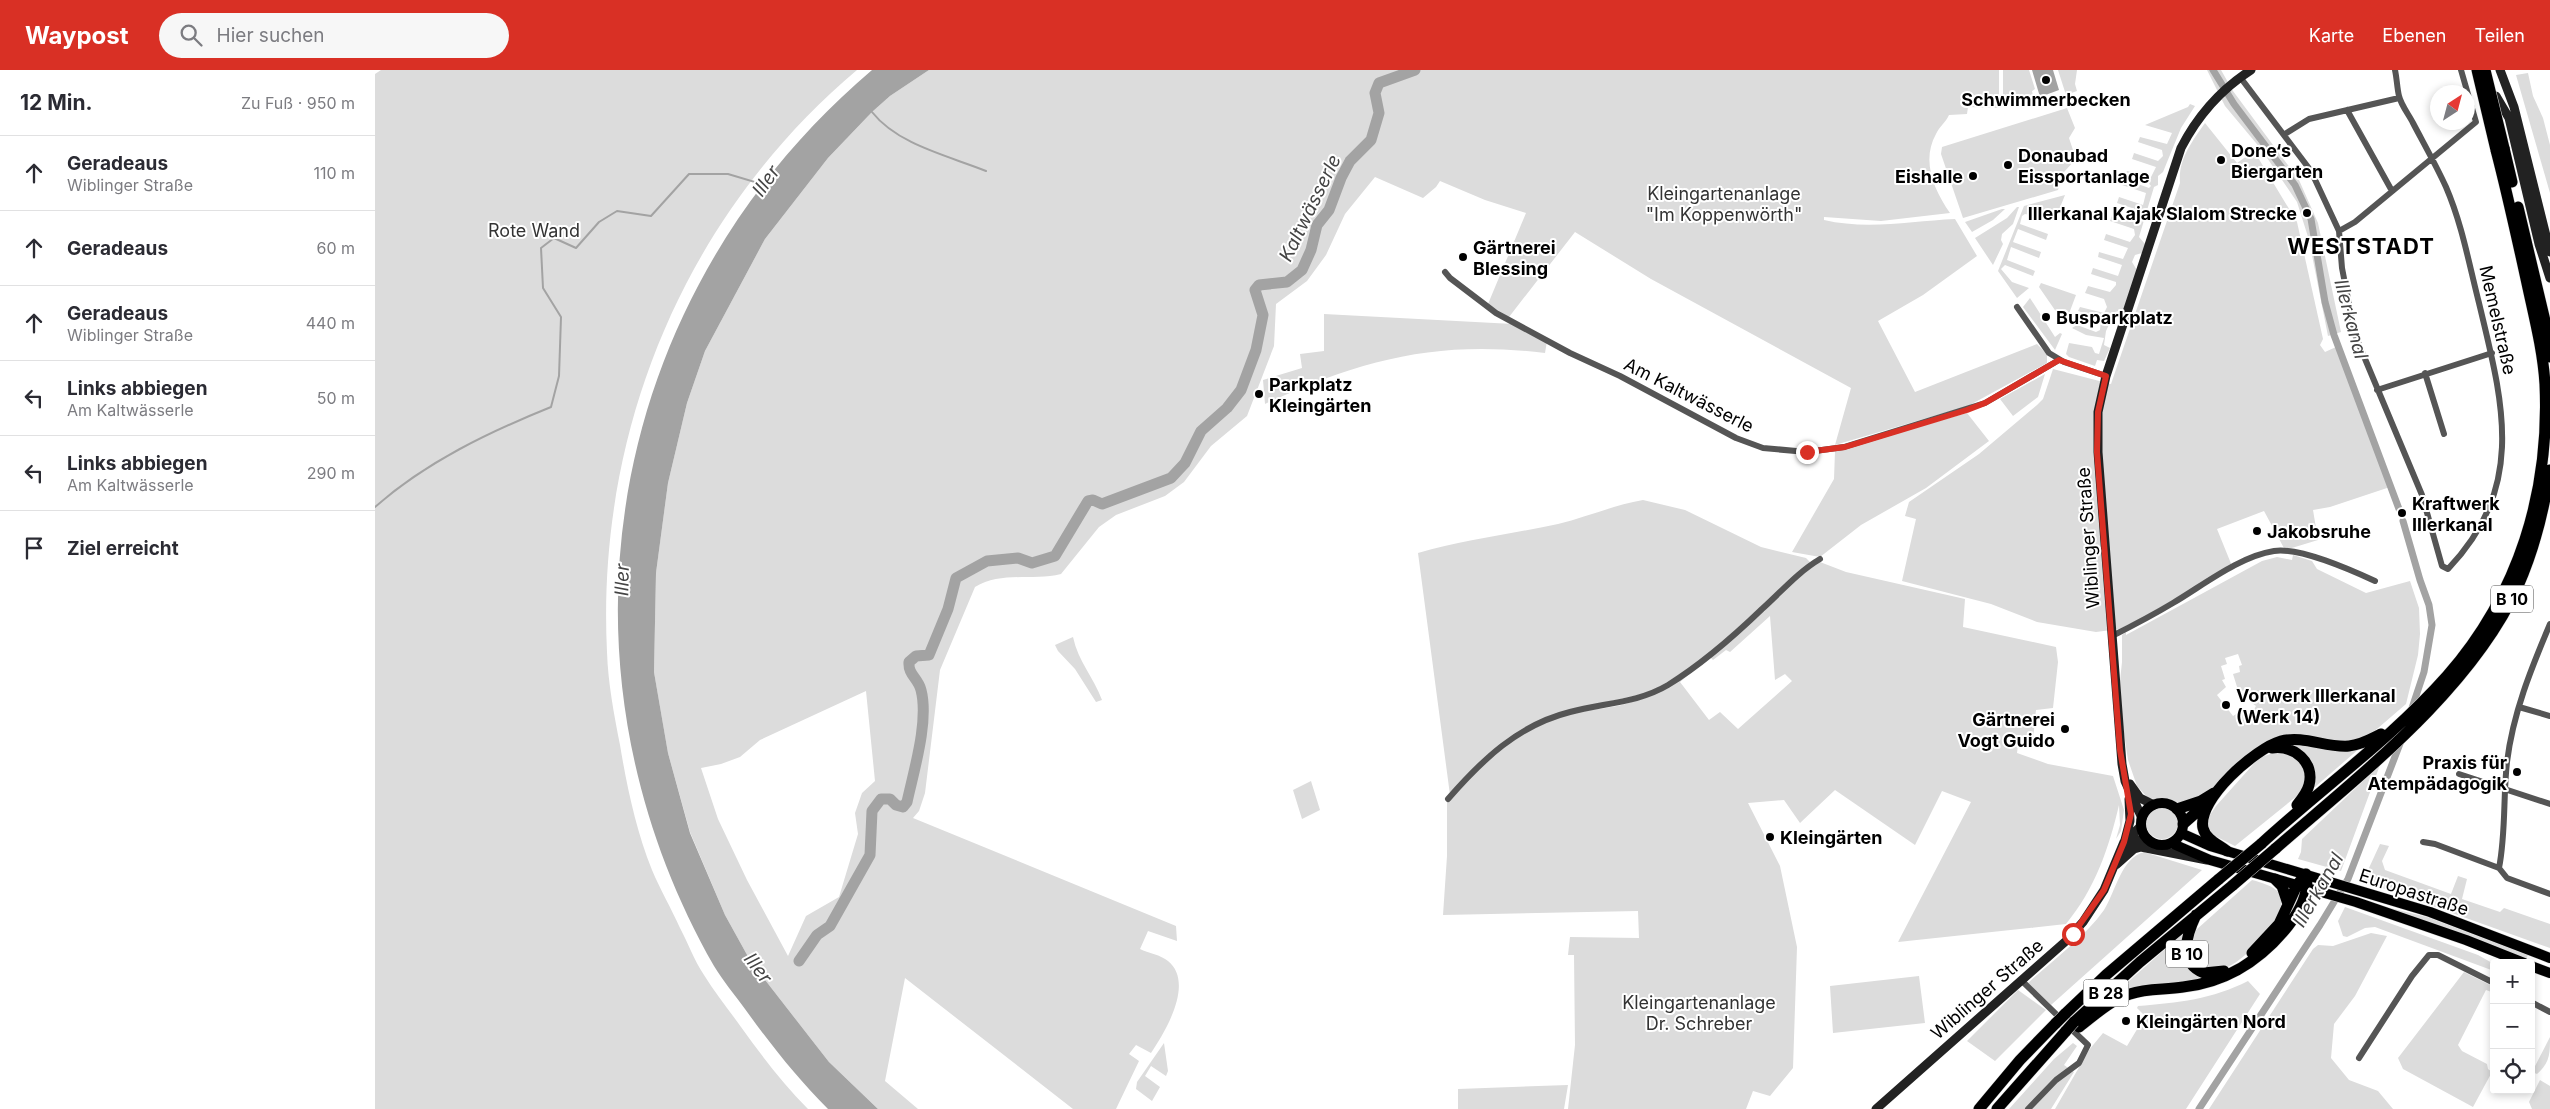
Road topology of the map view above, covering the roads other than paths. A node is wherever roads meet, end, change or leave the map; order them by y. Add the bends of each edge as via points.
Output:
1 (2251, 70) edge
2 (2395, 70) edge
3 (2461, 70) edge
4 (2485, 70) edge
5 (2500, 70) edge
6 (2473, 71) edge
7 (2237, 80) junction
8 (2496, 96) dead end
9 (2399, 98) junction
10 (2347, 110) junction
11 (2285, 134) junction
12 (2500, 149) junction
13 (2432, 158) junction
14 (2393, 191) junction
15 (2339, 231) junction
16 (2550, 252) edge
17 (1445, 272) dead end
18 (2550, 278) edge
19 (2017, 307) dead end
20 (2492, 353) junction
21 (2550, 357) edge
22 (2059, 360) junction
23 (2425, 373) junction
24 (2106, 376) junction
25 (2377, 390) junction
26 (2444, 434) dead end
27 (2550, 470) edge
28 (1820, 559) dead end
29 (2375, 581) dead end
30 (2550, 624) edge
31 (2112, 636) junction
32 (2519, 707) junction
33 (2550, 716) edge
34 (2393, 728) junction
35 (2265, 749) junction
36 (2124, 773) junction
37 (2459, 774) dead end
38 (2223, 785) junction
39 (2505, 788) junction
40 (2128, 789) junction
41 (1448, 799) dead end
42 (2211, 800) junction
43 (2154, 804) junction
44 (2550, 804) edge
45 (2177, 809) junction
46 (2286, 821) junction
47 (2142, 822) junction
48 (2182, 829) junction
49 (2149, 839) junction
50 (2124, 842) junction
51 (2423, 842) dead end
52 (2171, 843) junction
53 (2227, 852) junction
54 (2119, 854) junction
55 (2210, 860) junction
56 (2114, 867) junction
57 (2499, 868) junction
58 (2306, 874) junction
59 (2275, 879) junction
60 (2302, 886) junction
61 (2550, 894) edge
62 (2288, 904) junction
63 (2188, 905) joint
64 (2196, 915) junction
65 (2550, 958) edge
66 (2514, 959) edge
67 (2535, 967) edge
68 (2550, 973) edge
69 (2021, 980) junction
70 (2490, 981) edge
71 (2535, 1004) edge
72 (2550, 1012) edge
73 (2073, 1029) junction
74 (2359, 1058) dead end
75 (1876, 1109) edge
76 (1979, 1109) edge
77 (1997, 1109) edge
78 (2029, 1109) edge

1 - 7 main road, Wiblinger Straße
2 - 9 street, Memelstraße
3 - 13 street via 2476,122
4 - 12 highway, B 10, bridge
5 - 16 main road via 2514,107
6 - 12 highway, B 10, bridge
7 - 11 street
7 - 24 main road, Wiblinger Straße via 2217,96 2181,148
8 - 18 main road via 2509,118
9 - 10 street
9 - 13 street, Memelstraße
10 - 11 street via 2309,119
10 - 14 street
11 - 15 street via 2311,171
12 - 21 highway, B 10 via 2546,325
12 - 34 highway, B 10 via 2545,382 2545,451 2536,505 2512,576 2492,616 2440,683
13 - 14 street
13 - 20 street, Memelstraße via 2456,214
14 - 15 street
15 - 25 street via 2342,268 2355,335
17 - 22 street, Am Kaltwässerle via 1496,313 1726,433 1763,448 1807,452 1854,444 1985,403
19 - 22 street via 2044,347
20 - 23 street
20 - 25 street, Memelstraße via 2503,416 2495,493 2488,516 2468,548 2448,569 2442,566 2422,495
22 - 24 street
23 - 25 street
23 - 26 street
24 - 31 main road, Wiblinger Straße via 2098,412 2097,438
27 - 64 highway, B 10, bridge via 2544,510 2518,586 2477,654 2432,707 2275,849
28 - 41 street via 1746,624 1671,683 1638,698 1571,712 1533,727 1485,758
29 - 31 street via 2322,560 2272,551 2221,574
30 - 32 street
31 - 36 main road, Wiblinger Straße
32 - 33 street
32 - 39 street via 2507,760
34 - 35 highway, B 10 via 2355,746 2290,740
34 - 46 highway, B 10
35 - 38 highway, B 10
35 - 46 highway via 2281,747 2291,750 2303,758 2309,769 2307,791
36 - 40 main road, Wiblinger Straße
36 - 43 main road, Wiblinger Straße via 2135,793
37 - 39 street
38 - 42 highway
38 - 45 highway, B 10 via 2201,801
39 - 44 street
39 - 57 street
40 - 47 main road, Wiblinger Straße
40 - 50 main road via 2131,814
42 - 48 highway
42 - 53 highway via 2203,817 2203,830 2212,842
43 - 45 main road via 2169,804
43 - 47 main road
45 - 48 main road
46 - 63 highway, B 10, bridge
47 - 49 main road
47 - 50 main road, Wiblinger Straße
48 - 52 main road
48 - 53 main road, Europastraße
49 - 52 main road via 2159,844
49 - 54 main road via 2135,840
50 - 54 main road, Wiblinger Straße
51 - 57 street
52 - 55 main road, Europastraße
53 - 58 main road, Europastraße
54 - 56 main road, Wiblinger Straße
55 - 56 main road via 2141,847 2134,849
55 - 59 main road, Europastraße
56 - 69 main road, Wiblinger Straße via 2104,890 2083,922
57 - 61 street via 2507,878
58 - 60 highway
58 - 65 main road, Europastraße via 2430,912
59 - 60 main road, Europastraße
59 - 62 highway via 2282,886
60 - 62 highway, B 10
60 - 66 main road, Europastraße via 2467,940
60 - 73 highway via 2292,921 2248,966 2224,978 2181,988 2140,991 2118,999
62 - 64 highway, B 10 via 2273,932 2254,952 2236,966 2213,974 2197,969 2187,952 2187,934
63 - 76 highway, B 28, bridge via 2056,1022
64 - 73 highway, B 28
67 - 68 main road
69 - 75 main road, Wiblinger Straße
69 - 78 street via 2088,1045 2079,1063 2056,1080
70 - 74 street via 2438,954 2429,955
71 - 72 street
73 - 77 highway via 2043,1056

